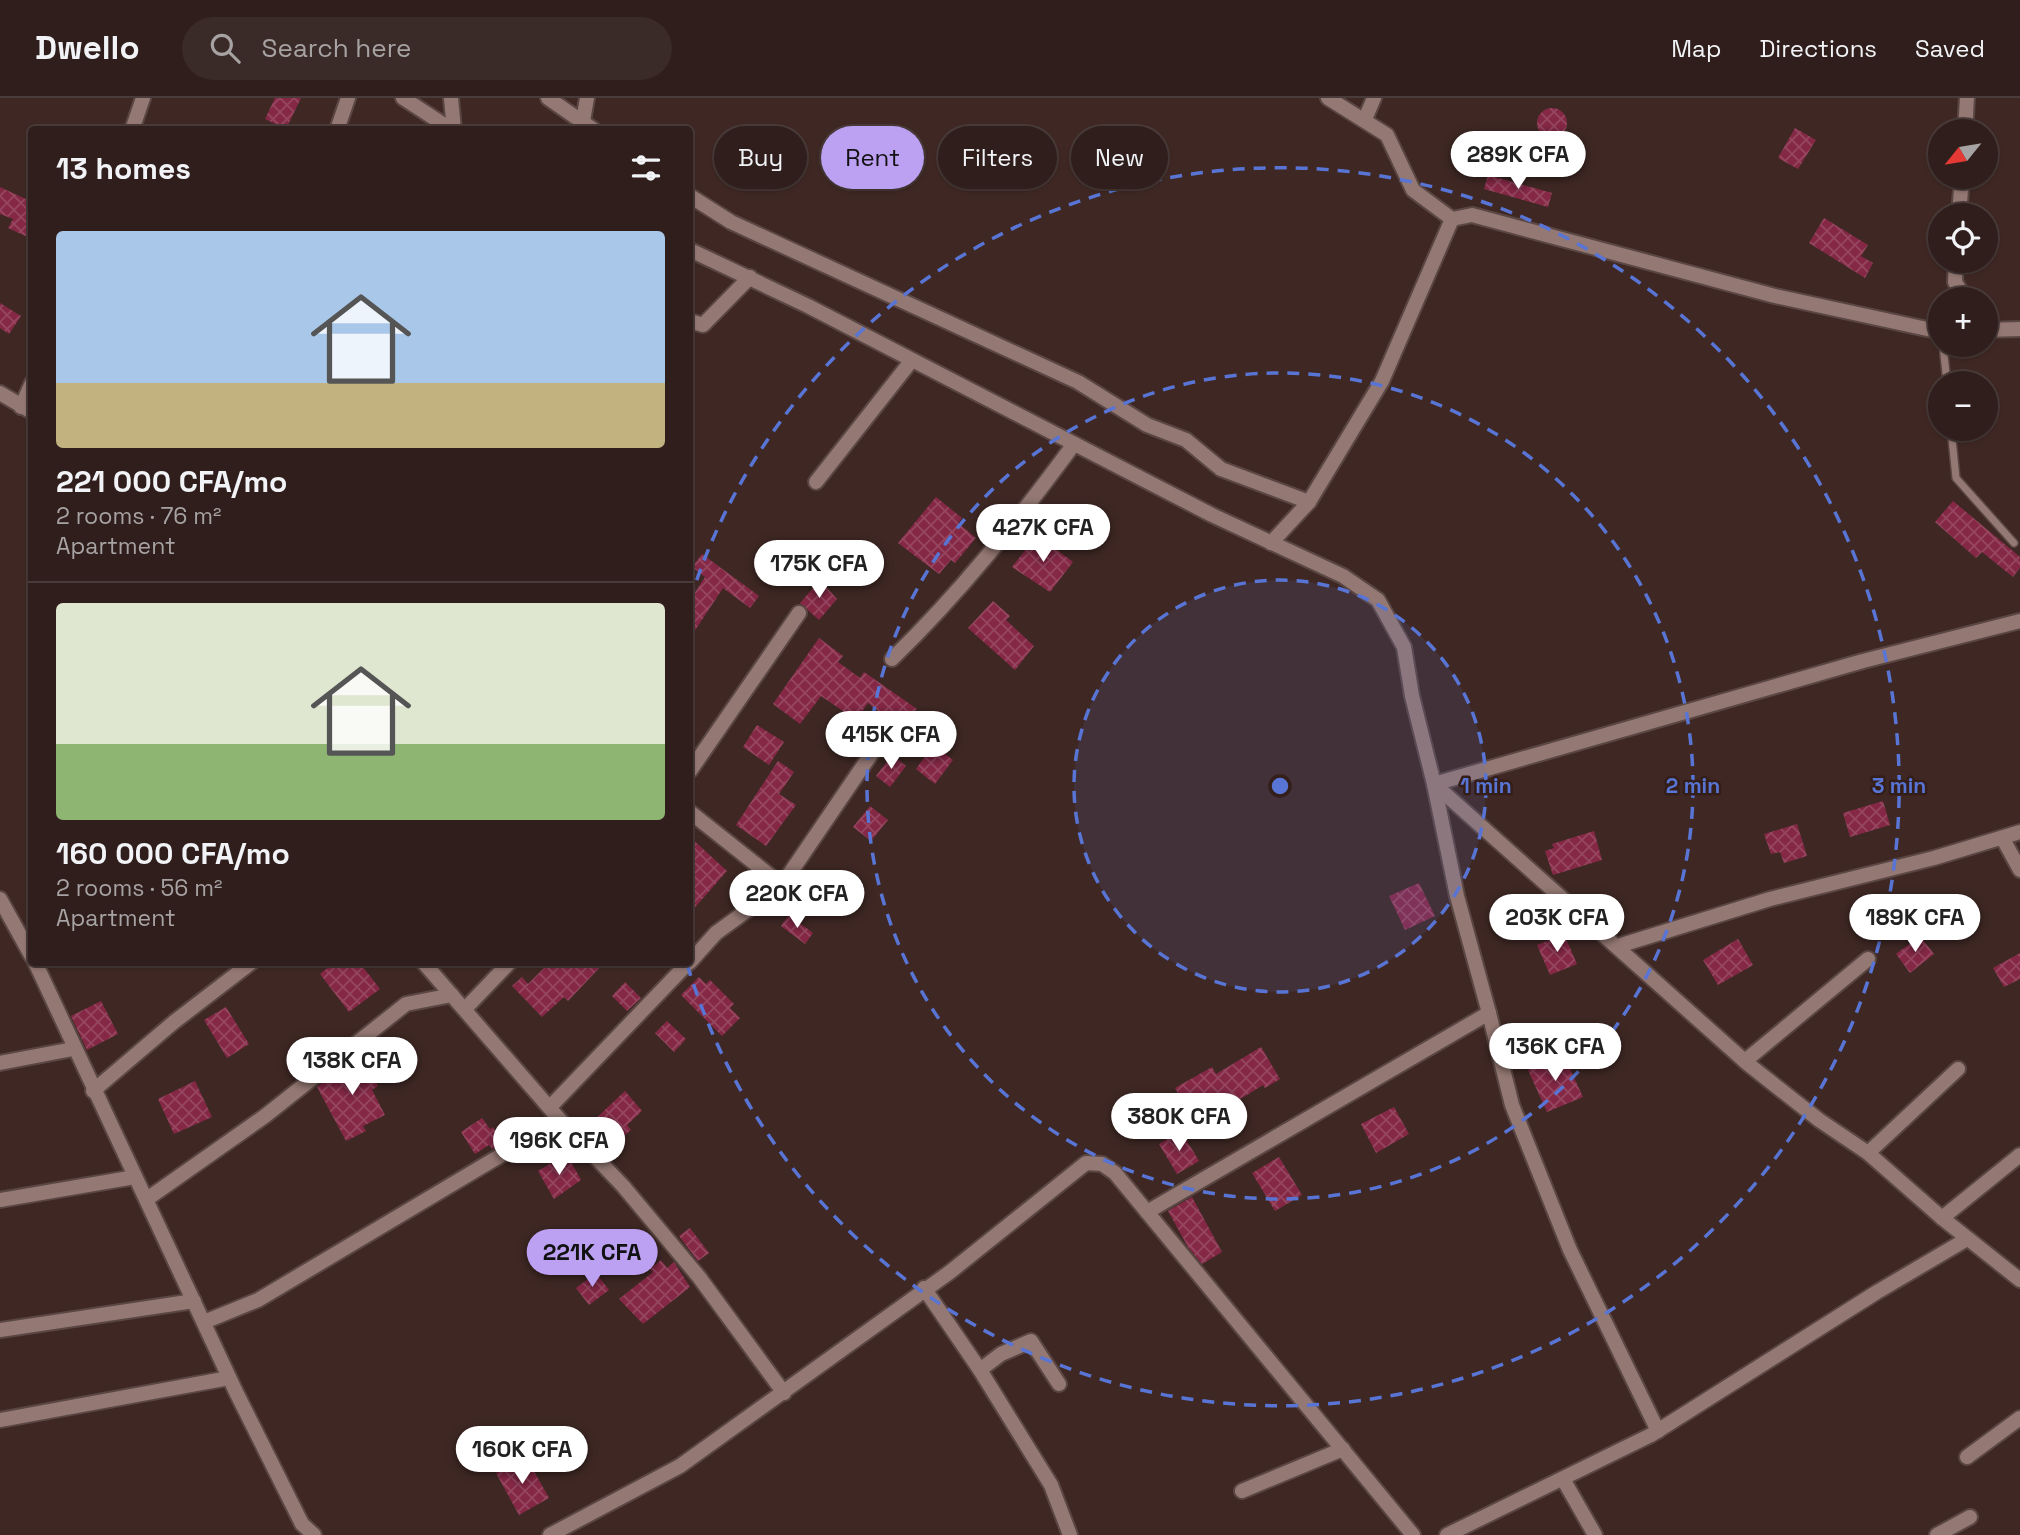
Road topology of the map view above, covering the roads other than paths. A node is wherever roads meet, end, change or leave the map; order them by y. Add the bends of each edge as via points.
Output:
1 (143, 98) edge
2 (348, 98) edge
3 (403, 98) edge
4 (451, 98) edge
5 (548, 98) edge
6 (587, 98) edge
7 (1328, 98) edge
8 (1374, 98) edge
9 (1967, 98) edge
10 (1365, 119) junction
11 (1966, 119) edge
12 (589, 125) edge
13 (133, 126) edge
14 (338, 126) edge
15 (448, 126) edge
16 (453, 126) edge
17 (693, 198) edge
18 (1452, 219) junction
19 (693, 251) edge
20 (750, 277) junction
21 (693, 322) edge
22 (2020, 328) edge
23 (1928, 329) edge
24 (1998, 329) edge
25 (912, 360) junction
26 (0, 393) edge
27 (26, 409) edge
28 (1952, 441) edge
29 (1074, 444) junction
30 (816, 482) dead end
31 (1309, 502) junction
32 (1271, 543) junction
33 (2014, 543) dead end
34 (799, 614) dead end
35 (2019, 622) edge
36 (892, 659) dead end
37 (878, 744) dead end
38 (693, 767) edge
39 (1434, 784) junction
40 (693, 814) edge
41 (2020, 832) edge
42 (2003, 839) junction
43 (2020, 870) edge
44 (782, 885) junction
45 (0, 899) edge
46 (1618, 946) junction
47 (28, 949) edge
48 (693, 958) edge
49 (1868, 959) dead end
50 (37, 966) edge
51 (247, 966) edge
52 (427, 966) edge
53 (506, 966) edge
54 (685, 966) edge
55 (452, 995) junction
56 (465, 1009) junction
57 (1489, 1013) junction
58 (73, 1049) junction
59 (1745, 1061) junction
60 (0, 1063) edge
61 (1958, 1069) dead end
62 (93, 1091) junction
63 (551, 1106) junction
64 (560, 1120) junction
65 (1868, 1153) junction
66 (2020, 1155) edge
67 (135, 1177) junction
68 (147, 1199) junction
69 (0, 1200) edge
70 (1147, 1212) junction
71 (1942, 1218) junction
72 (1967, 1239) junction
73 (2020, 1280) edge
74 (924, 1289) junction
75 (194, 1301) junction
76 (204, 1322) junction
77 (0, 1330) edge
78 (980, 1370) junction
79 (229, 1378) junction
80 (1059, 1384) dead end
81 (784, 1393) junction
82 (2020, 1418) edge
83 (0, 1420) edge
84 (1658, 1431) junction
85 (1343, 1449) junction
86 (1967, 1457) dead end
87 (1563, 1479) junction
88 (1242, 1491) dead end
89 (1970, 1517) dead end
90 (314, 1535) edge
91 (550, 1535) edge
92 (1070, 1535) edge
93 (1413, 1535) edge
94 (1447, 1535) edge
95 (1595, 1535) edge
96 (1937, 1535) edge

1 - 13 street
2 - 14 street
3 - 15 street
4 - 16 street
5 - 12 street
6 - 12 street
7 - 10 street
8 - 10 street
9 - 11 street
10 - 18 street via 1387,135 1413,190
17 - 31 street via 731,222 1078,382 1147,425 1186,440 1221,469
18 - 23 street via 1472,215 1775,296
18 - 31 street via 1382,381
19 - 20 street
20 - 21 street via 703,325
20 - 25 street
22 - 24 street
25 - 29 street
25 - 30 street
26 - 27 street
28 - 33 lane via 1955,478
29 - 32 street
29 - 36 street via 945,607
31 - 32 street
32 - 39 street via 1343,576 1378,600 1404,647
34 - 38 street
35 - 39 street via 1863,661
37 - 44 street
39 - 46 street
39 - 57 street via 1457,896
40 - 44 street
41 - 42 street
42 - 43 street
42 - 46 street via 1770,899
44 - 48 street via 716,933
45 - 47 street
46 - 59 street
49 - 59 street
50 - 58 street
51 - 62 street
52 - 55 street
53 - 56 street
54 - 63 street
55 - 56 street
55 - 68 street via 406,1004 265,1116
56 - 63 street
57 - 70 street
57 - 84 street via 1512,1105 1570,1250
58 - 60 street
58 - 62 street
59 - 65 street
61 - 65 street
62 - 67 street
63 - 64 street
64 - 76 street via 258,1300
64 - 81 street via 623,1185 699,1277
65 - 71 street
66 - 71 street
67 - 68 street
67 - 69 street
68 - 75 street
70 - 74 street via 1115,1173 1102,1164 1086,1163
70 - 85 street
71 - 72 street
72 - 73 street
72 - 84 street
74 - 78 street
74 - 81 street
75 - 76 street
75 - 77 street
76 - 79 street
78 - 80 street via 1001,1354 1031,1341
78 - 92 street via 1051,1485
79 - 83 street
79 - 90 street via 302,1524
81 - 91 street via 680,1466
82 - 86 street
84 - 87 street
85 - 88 street
85 - 93 street
87 - 94 street
87 - 95 street
89 - 96 street

